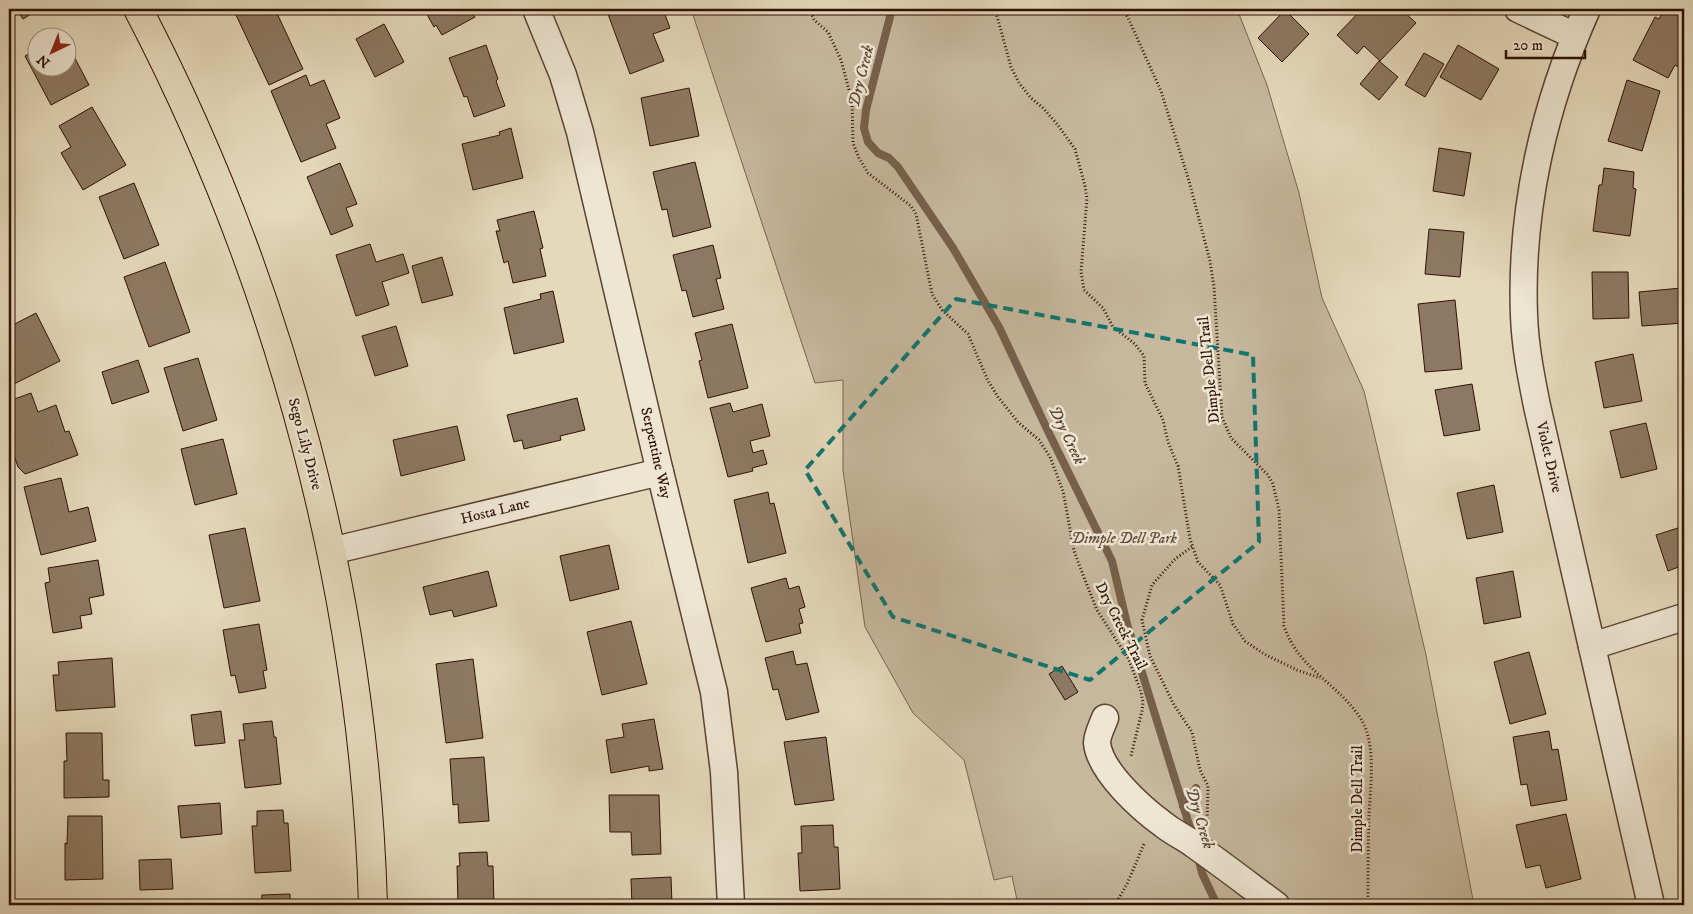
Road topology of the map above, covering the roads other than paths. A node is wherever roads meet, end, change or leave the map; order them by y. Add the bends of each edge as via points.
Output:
1 (138, 9) edge
2 (536, 9) edge
3 (1518, 9) edge
4 (1587, 9) edge
5 (1575, 36) junction
6 (660, 472) junction
7 (331, 551) junction
8 (1684, 618) edge
9 (1592, 646) junction
10 (1105, 718) dead end
11 (373, 905) edge
12 (732, 905) edge
13 (1276, 905) edge
14 (1651, 905) edge

1 - 7 main road, Sego Lily Drive via 216,174 260,294 298,411
2 - 6 street, Serpentine Way via 563,75 580,132
3 - 5 street
4 - 5 street, Violet Drive
5 - 9 street, Violet Drive via 1554,94 1538,155 1528,214 1524,317 1537,406
6 - 7 street, Hosta Lane
6 - 12 street, Serpentine Way via 714,692 724,772
7 - 11 main road, Sego Lily Drive via 353,677 366,784
8 - 9 street
9 - 14 street, Violet Drive
10 - 13 street via 1097,743 1102,759 1130,796

